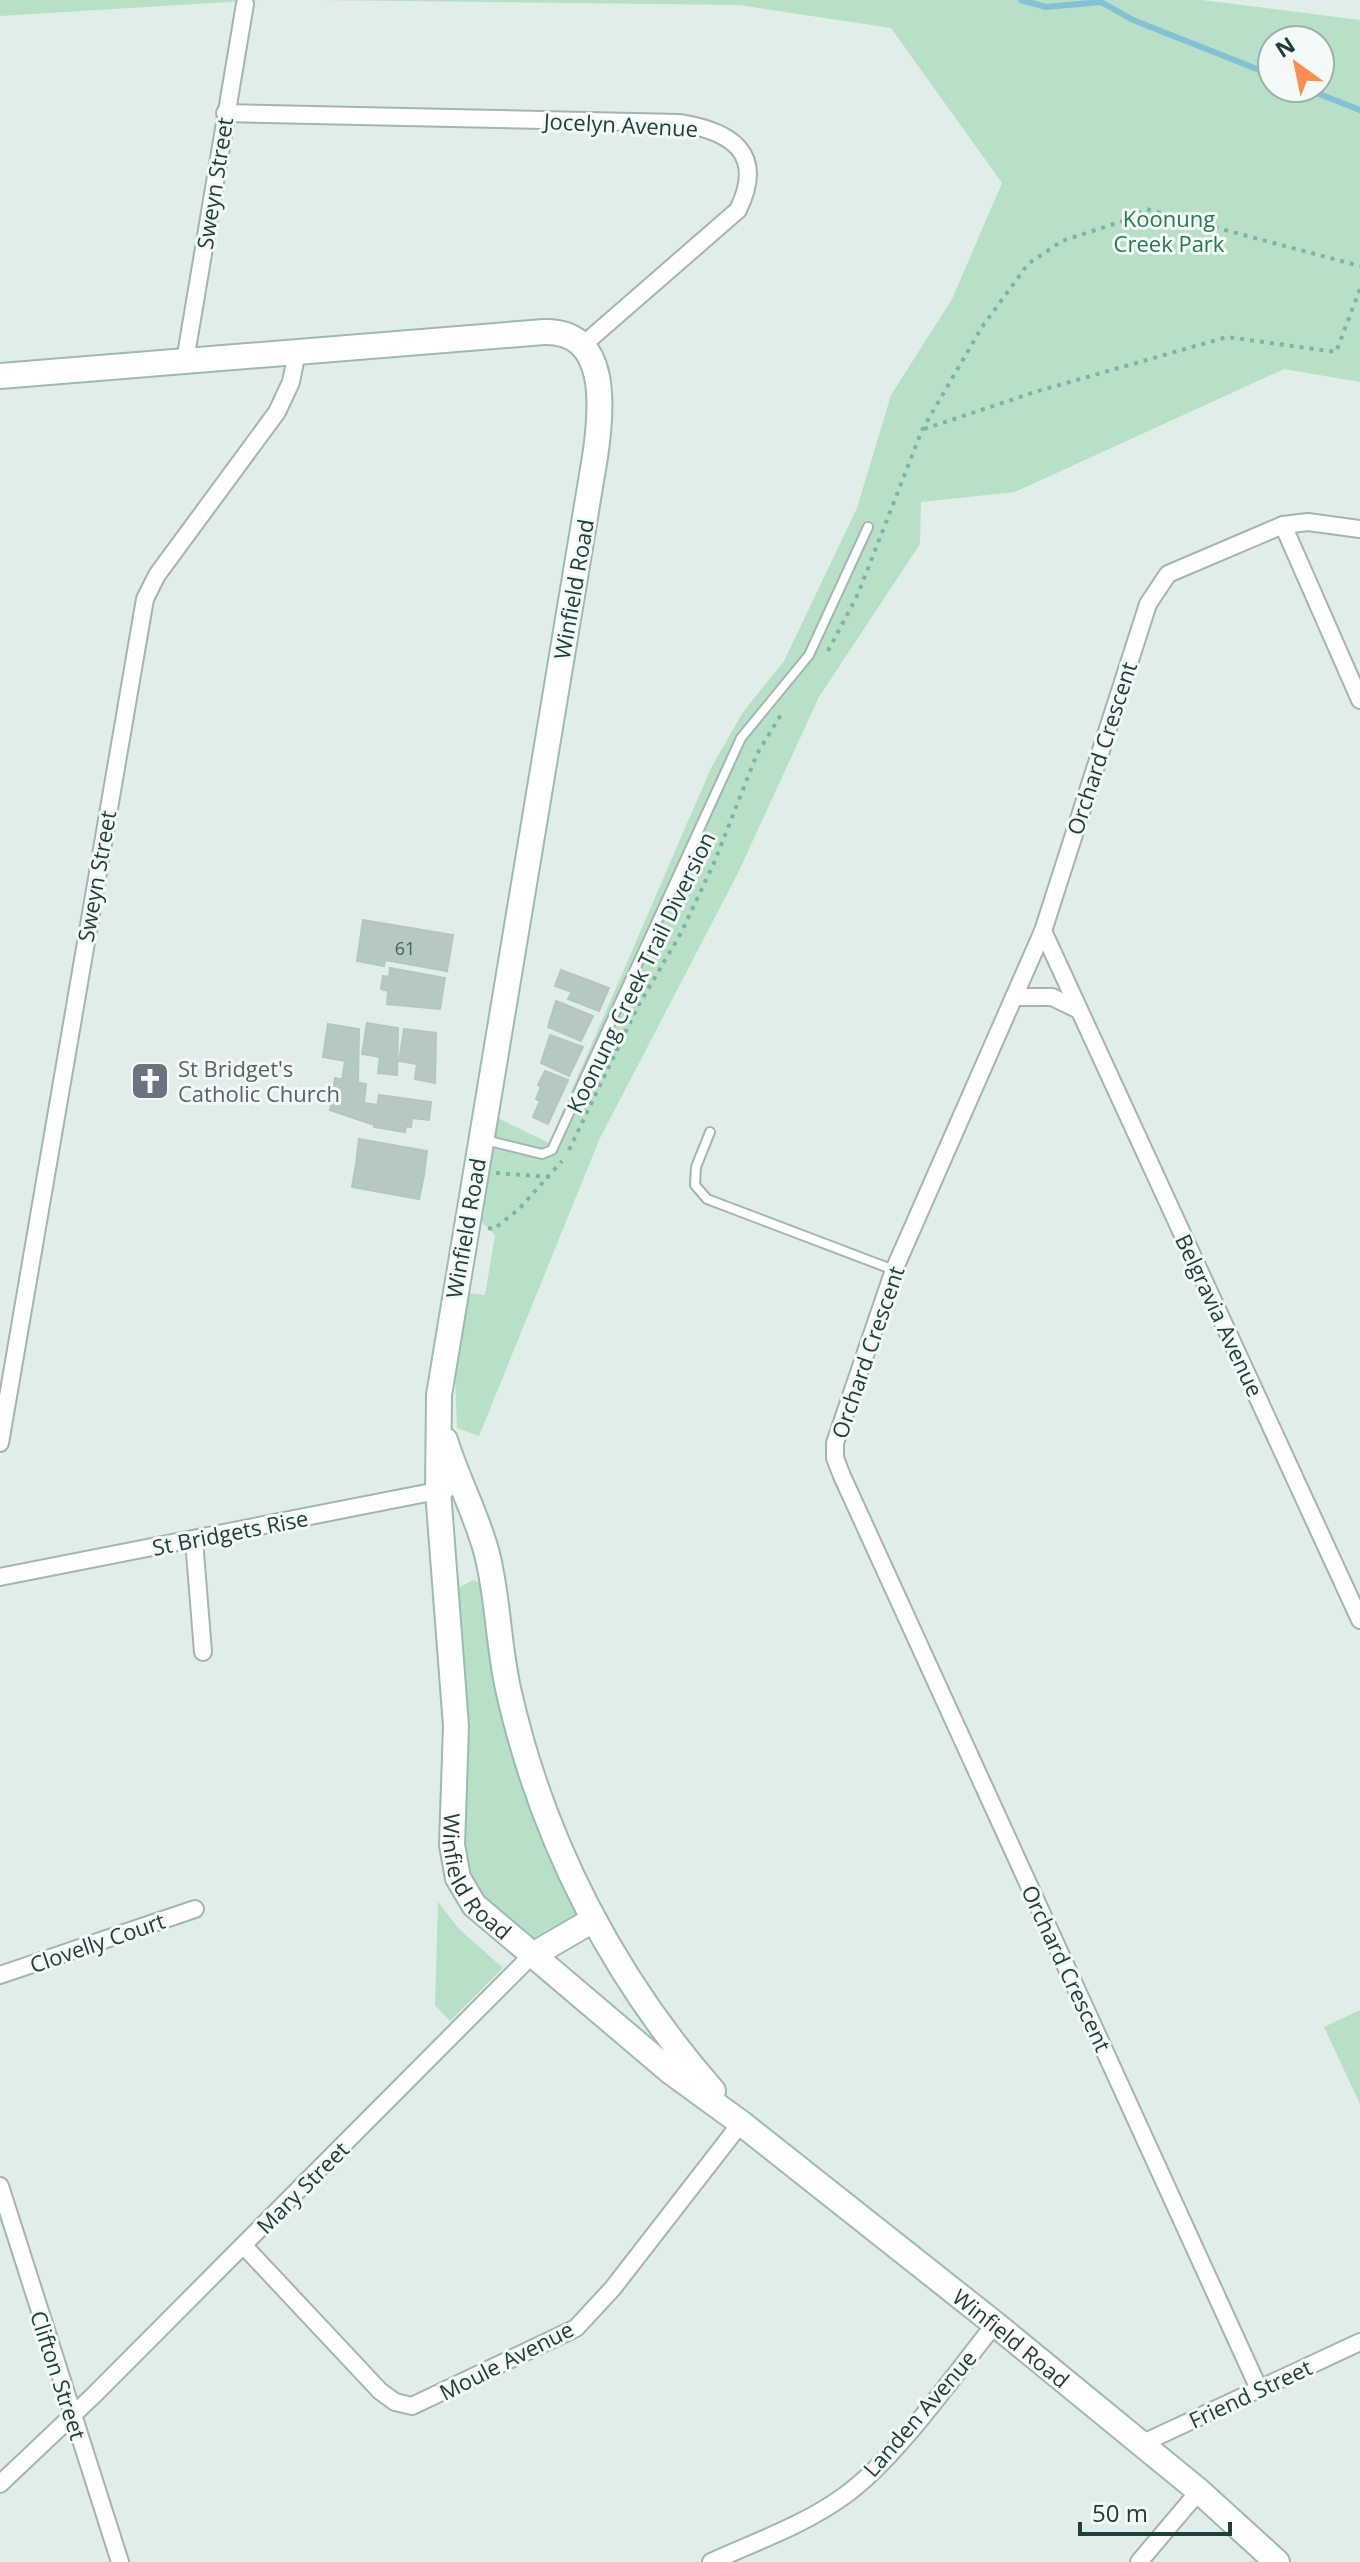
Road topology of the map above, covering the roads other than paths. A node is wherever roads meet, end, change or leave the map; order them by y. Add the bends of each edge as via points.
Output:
1 (245, 4) dead end
2 (225, 113) junction
3 (584, 344) junction
4 (297, 352) junction
5 (185, 361) junction
6 (0, 376) edge
7 (1283, 525) junction
8 (868, 527) dead end
9 (1360, 529) edge
10 (1360, 700) edge
11 (1043, 931) junction
12 (1014, 997) junction
13 (1079, 1010) junction
14 (710, 1132) dead end
15 (480, 1139) junction
16 (894, 1270) junction
17 (0, 1443) edge
18 (449, 1488) junction
19 (194, 1540) junction
20 (0, 1577) edge
21 (1360, 1620) edge
22 (203, 1652) dead end
23 (195, 1909) dead end
24 (593, 1920) junction
25 (531, 1956) junction
26 (0, 1975) edge
27 (741, 2123) junction
28 (0, 2186) edge
29 (244, 2246) junction
30 (995, 2324) junction
31 (1360, 2342) edge
32 (1259, 2389) junction
33 (72, 2416) junction
34 (1141, 2444) junction
35 (0, 2484) edge
36 (1199, 2491) junction
37 (120, 2562) edge
38 (711, 2562) edge
39 (1139, 2562) edge
40 (1277, 2562) edge

1 - 2 street, Sweyn Street
2 - 3 street, Jocelyn Avenue via 679,123 727,135 747,167 738,210
2 - 5 street, Sweyn Street
3 - 4 street via 566,333 544,332
3 - 15 street, Winfield Road via 597,381 598,435
4 - 5 street
4 - 17 street, Sweyn Street via 277,412 157,575 141,611
5 - 6 street
7 - 9 street, Orchard Crescent via 1308,522
7 - 10 street
7 - 11 street, Orchard Crescent via 1168,574 1148,604
8 - 15 lane via 809,655 741,738 552,1150 542,1154
11 - 12 street, Orchard Crescent
11 - 13 street, Belgravia Avenue
12 - 13 street via 1052,997
12 - 16 street, Orchard Crescent
13 - 21 street, Belgravia Avenue
14 - 16 lane via 695,1185 707,1199
15 - 18 street, Winfield Road via 441,1372 438,1418
16 - 32 street, Orchard Crescent via 835,1443 835,1458
18 - 19 street, St Bridgets Rise
18 - 24 street, Winfield Road via 488,1559 509,1694 528,1768
18 - 25 street, Winfield Road via 454,1863 474,1905
19 - 20 street, St Bridgets Rise
19 - 22 street
23 - 26 street, Clovelly Court
24 - 25 street
24 - 27 street, Winfield Road via 669,2038
25 - 27 street, Winfield Road
25 - 29 street, Mary Street
27 - 29 street, Moule Avenue via 576,2328 412,2406 380,2391
27 - 30 street, Winfield Road
28 - 33 street, Clifton Street
29 - 33 street, Mary Street
30 - 34 street, Winfield Road
30 - 38 street, Landen Avenue via 877,2468 846,2495
31 - 32 street, Friend Street
32 - 34 street, Friend Street
33 - 35 street, Mary Street
33 - 37 street, Clifton Street
34 - 36 street, Winfield Road
36 - 39 street
36 - 40 street, Winfield Road

